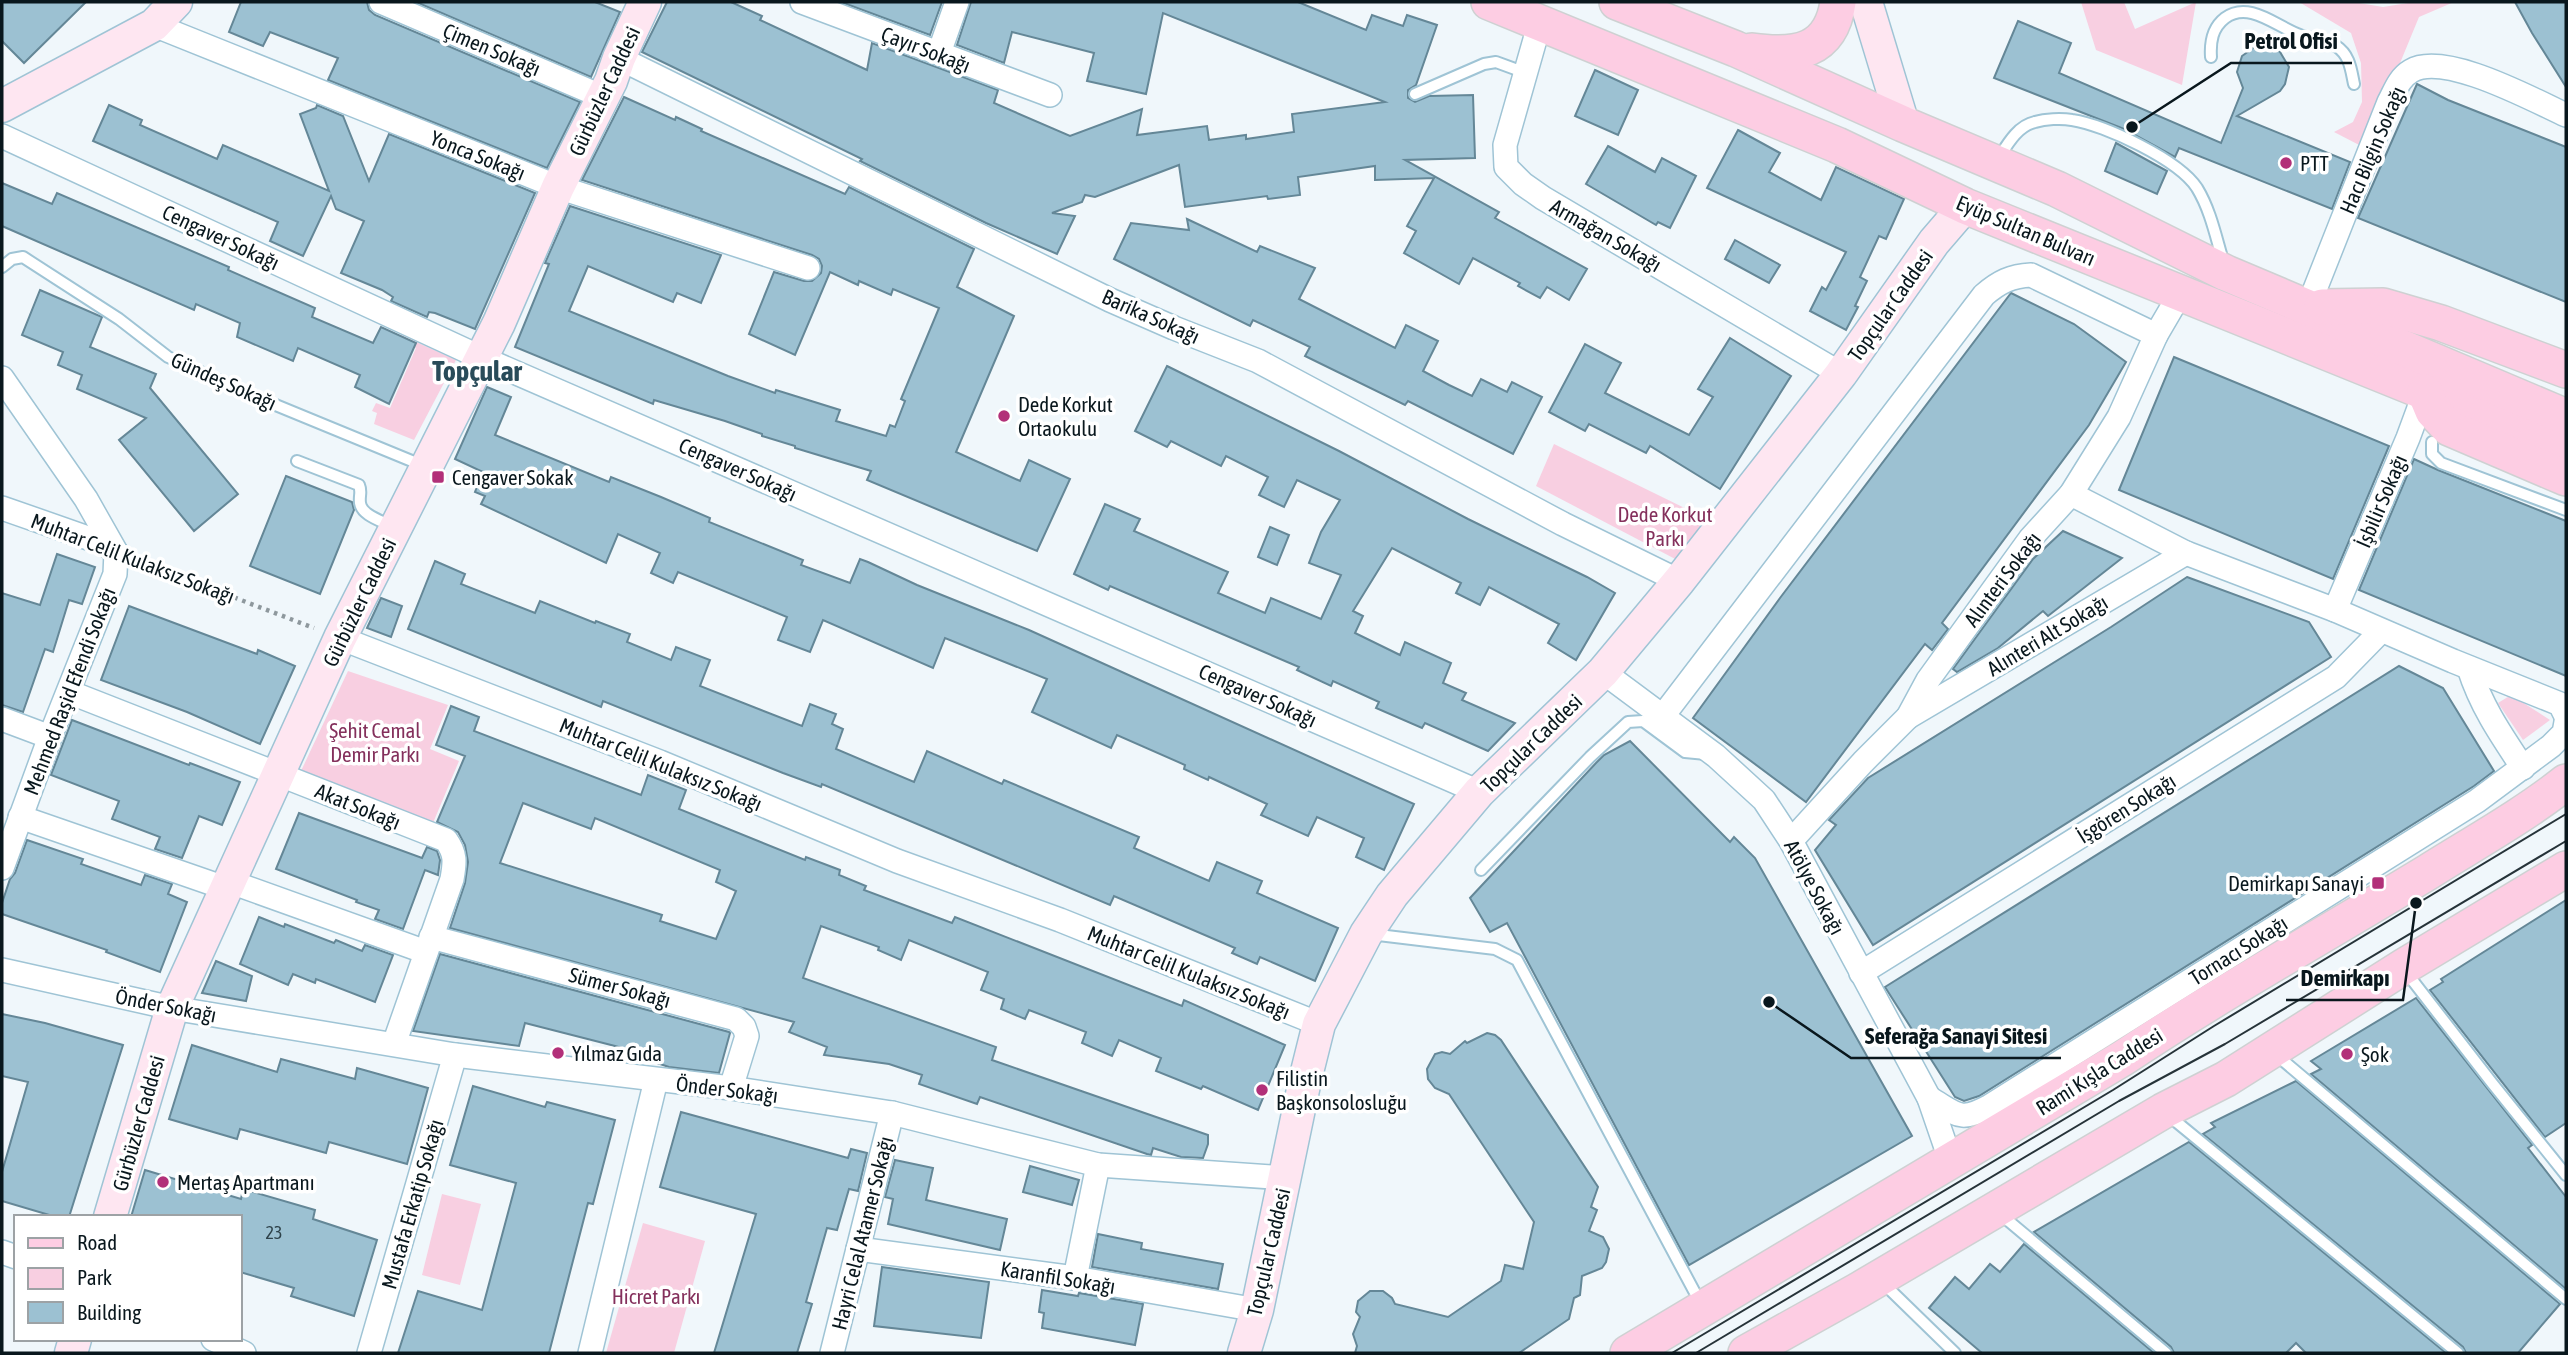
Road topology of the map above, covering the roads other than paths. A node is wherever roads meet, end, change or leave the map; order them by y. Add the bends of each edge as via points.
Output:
1 (176, 2) edge
2 (381, 2) edge
3 (645, 2) edge
4 (802, 2) edge
5 (957, 2) edge
6 (1489, 2) edge
7 (1617, 2) edge
8 (1838, 2) edge
9 (1855, 2) edge
10 (1866, 2) edge
11 (2238, 7) edge
12 (1540, 22) junction
13 (154, 25) junction
14 (1736, 49) junction
15 (939, 53) junction
16 (2211, 57) dead end
17 (619, 58) junction
18 (1526, 74) junction
19 (2354, 84) dead end
20 (1416, 94) dead end
21 (1051, 96) dead end
22 (603, 97) junction
23 (2, 106) edge
24 (1892, 114) junction
25 (2566, 114) edge
26 (2, 136) edge
27 (1873, 161) junction
28 (1994, 163) junction
29 (558, 187) junction
30 (2056, 189) junction
31 (1965, 205) junction
32 (2, 267) edge
33 (808, 268) dead end
34 (2226, 273) junction
35 (2180, 294) junction
36 (2308, 307) junction
37 (2156, 335) junction
38 (482, 358) junction
39 (2566, 370) edge
40 (1842, 374) junction
41 (2, 378) edge
42 (2425, 391) junction
43 (2566, 417) edge
44 (2432, 442) dead end
45 (2566, 449) edge
46 (297, 461) dead end
47 (426, 467) junction
48 (2566, 478) edge
49 (2071, 494) junction
50 (2, 508) edge
51 (2566, 510) edge
52 (396, 528) junction
53 (116, 552) junction
54 (2186, 553) junction
55 (1679, 581) junction
56 (2335, 610) junction
57 (2381, 631) junction
58 (341, 638) junction
59 (2469, 668) junction
60 (1603, 672) junction
61 (69, 692) junction
62 (1662, 717) junction
63 (1908, 717) junction
64 (2, 719) edge
65 (2566, 726) edge
66 (50, 737) junction
67 (1716, 755) junction
68 (2522, 768) junction
69 (277, 773) junction
70 (2566, 782) edge
71 (1479, 792) junction
72 (20, 817) junction
73 (1791, 841) junction
74 (4, 856) edge
75 (2566, 869) edge
76 (1481, 870) dead end
77 (227, 885) junction
78 (1366, 933) junction
79 (428, 944) junction
80 (2403, 967) junction
81 (2, 970) edge
82 (1861, 973) junction
83 (172, 1008) junction
84 (1319, 1024) junction
85 (394, 1044) junction
86 (2270, 1050) junction
87 (455, 1055) junction
88 (656, 1080) junction
89 (731, 1088) junction
90 (1929, 1098) junction
91 (2163, 1111) junction
92 (892, 1113) junction
93 (1951, 1162) junction
94 (1098, 1165) junction
95 (2566, 1175) edge
96 (1285, 1178) junction
97 (1995, 1210) junction
98 (111, 1215) edge
99 (858, 1249) junction
100 (1075, 1278) junction
101 (1879, 1278) junction
102 (2566, 1299) edge
103 (1702, 1307) junction
104 (1257, 1310) junction
105 (217, 1341) edge
106 (244, 1353) edge
107 (369, 1353) edge
108 (590, 1353) edge
109 (832, 1353) edge
110 (1244, 1353) edge
111 (1628, 1353) edge
112 (1746, 1353) edge
113 (1955, 1353) edge
114 (2166, 1353) edge
115 (2458, 1353) edge

1 - 13 street
2 - 22 street, Çimen Sokağı
3 - 17 street, Gürbüzler Caddesi
4 - 15 street, Çayır Sokağı
5 - 15 street
6 - 12 main road, Eyüp Sultan Bulvarı
7 - 14 main road
8 - 14 main road via 1824,40 1807,50 1764,53
9 - 24 street via 1870,65
10 - 24 street
11 - 16 lane via 2217,24
11 - 19 lane via 2336,46 2348,59
12 - 18 street, Armağan Sokağı
12 - 27 main road, Eyüp Sultan Bulvarı
13 - 23 street
13 - 29 street, Yonca Sokağı
14 - 24 main road
15 - 21 street, Çayır Sokağı
17 - 22 street, Gürbüzler Caddesi
17 - 55 street, Barika Sokağı via 1110,300 1258,361
18 - 20 lane via 1496,62 1484,64
18 - 40 street, Armağan Sokağı via 1505,145 1506,167 1523,184
22 - 29 street, Gürbüzler Caddesi
24 - 27 main road
24 - 28 main road
25 - 36 street, Hacı Bilgin Sokağı via 2463,70 2436,65 2413,70 2401,80 2389,103
26 - 38 street, Cengaver Sokağı
27 - 31 main road, Eyüp Sultan Bulvarı
28 - 30 main road
28 - 34 lane via 2015,134 2032,122 2058,119 2110,133 2169,160 2196,187
29 - 33 street, Yonca Sokağı
29 - 38 street, Gürbüzler Caddesi
30 - 31 main road via 2006,187 1986,191
30 - 34 main road
31 - 35 main road, Eyüp Sultan Bulvarı
31 - 40 street, Topçular Caddesi
32 - 47 lane, Gündeş Sokağı via 23,257 119,318 168,357
34 - 36 main road
35 - 37 street, Alınteri Sokağı
35 - 42 main road, Eyüp Sultan Bulvarı
36 - 39 main road via 2383,306
36 - 43 main road
37 - 49 street, Alınteri Sokağı via 2119,417
37 - 62 street via 2031,275 1998,282
38 - 47 street, Gürbüzler Caddesi
38 - 71 street, Cengaver Sokağı
40 - 55 street, Topçular Caddesi
41 - 53 street via 86,499
42 - 45 main road, Eyüp Sultan Bulvarı
42 - 48 main road via 2433,411 2449,428
42 - 56 street, İşbilir Sokağı
44 - 51 lane via 2432,454 2441,463
46 - 52 lane via 359,485 362,509
47 - 52 street, Gürbüzler Caddesi
49 - 54 street, Tornacı Sokağı
49 - 63 street, Alınteri Sokağı via 2030,539 1928,680
50 - 53 street, Muhtar Celil Kulaksız Sokağı via 105,544
52 - 58 street, Gürbüzler Caddesi
53 - 61 street, Mehmed Raşid Efendi Sokağı via 115,575
54 - 56 street, Tornacı Sokağı
54 - 63 street, Alınteri Alt Sokağı
55 - 60 street, Topçular Caddesi
56 - 57 street, Tornacı Sokağı
57 - 59 street, Tornacı Sokağı
57 - 82 street, İşgören Sokağı via 2336,677
58 - 69 street, Gürbüzler Caddesi
58 - 84 street, Muhtar Celil Kulaksız Sokağı
59 - 65 street, Tornacı Sokağı via 2560,704
59 - 68 street via 2490,720
60 - 62 street, Atölye Sokağı
60 - 71 street, Topçular Caddesi
61 - 66 street, Mehmed Raşid Efendi Sokağı
61 - 69 street, Akat Sokağı
62 - 67 street, Atölye Sokağı
63 - 73 street, Alınteri Sokağı
64 - 66 street
65 - 68 street, Tornacı Sokağı via 2552,746
66 - 72 street, Mehmed Raşid Efendi Sokağı
67 - 73 street, Atölye Sokağı via 1764,800
67 - 76 lane via 1685,752 1643,721 1628,722
68 - 90 street, Tornacı Sokağı via 2477,801 1971,1117 1957,1115
69 - 77 street, Gürbüzler Caddesi
69 - 79 street, Akat Sokağı via 446,840 454,852 452,879
70 - 93 main road, Rami Kışla Caddesi via 2497,829
71 - 78 street, Topçular Caddesi
72 - 74 street, Mehmed Raşid Efendi Sokağı
72 - 77 street, Sümer Sokağı
73 - 82 street, Atölye Sokağı
75 - 80 main road
77 - 79 street, Sümer Sokağı
77 - 83 street, Gürbüzler Caddesi
78 - 84 street, Topçular Caddesi
78 - 103 lane via 1495,950 1517,960
79 - 85 street, Akat Sokağı
79 - 89 street, Sümer Sokağı via 736,1019 747,1036
80 - 86 main road
80 - 95 lane
81 - 83 street, Önder Sokağı
82 - 90 street, Atölye Sokağı
83 - 85 street, Önder Sokağı
83 - 98 street, Gürbüzler Caddesi
84 - 96 street, Topçular Caddesi
85 - 87 street, Önder Sokağı
86 - 91 main road
86 - 102 lane
87 - 88 street, Önder Sokağı
87 - 107 street, Mustafa Erkatip Sokağı
88 - 89 street, Önder Sokağı
88 - 108 street
89 - 92 street, Önder Sokağı
90 - 93 street, Atölye Sokağı
91 - 97 main road
91 - 115 lane
92 - 94 street, Önder Sokağı
92 - 99 street, Hayri Celal Atamer Sokağı
93 - 103 main road, Rami Kışla Caddesi
94 - 96 street, Önder Sokağı
94 - 100 street
96 - 104 street, Topçular Caddesi
97 - 101 main road
97 - 114 lane
99 - 100 street, Karanfil Sokağı
99 - 109 street, Hayri Celal Atamer Sokağı
100 - 104 street, Karanfil Sokağı
101 - 112 main road
101 - 113 lane
103 - 111 main road, Rami Kışla Caddesi
104 - 110 street, Topçular Caddesi
105 - 106 street

